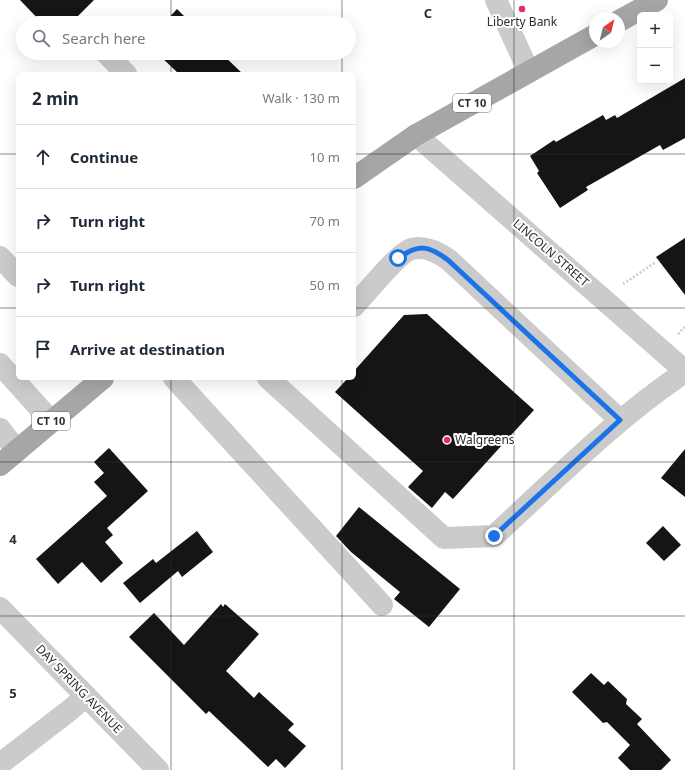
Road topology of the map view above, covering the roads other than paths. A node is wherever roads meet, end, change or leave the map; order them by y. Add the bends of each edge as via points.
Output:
1 (496, 0) edge
2 (657, 0) edge
3 (625, 18) edge
4 (589, 38) edge
5 (113, 60) edge
6 (124, 72) edge
7 (529, 72) junction
8 (416, 135) junction
9 (356, 177) edge
10 (0, 257) edge
11 (16, 274) edge
12 (356, 304) edge
13 (0, 364) edge
14 (685, 371) edge
15 (101, 380) edge
16 (176, 380) edge
17 (279, 381) edge
18 (620, 420) junction
19 (51, 421) junction
20 (0, 429) edge
21 (17, 451) junction
22 (0, 465) edge
23 (382, 606) dead end
24 (0, 608) edge
25 (86, 696) junction
26 (0, 764) edge
27 (158, 770) edge

1 - 7 street
2 - 3 main road
4 - 7 main road, CT 10
5 - 6 street
7 - 8 main road, CT 10
8 - 9 main road, CT 10
8 - 14 street, LINCOLN STREET
10 - 11 street
12 - 18 street via 398,258 411,249 426,248 438,253
13 - 19 street
14 - 18 street
15 - 19 main road, CT 10
16 - 23 street
17 - 18 street via 444,538 494,536
19 - 21 main road, CT 10
20 - 21 street
21 - 22 main road, CT 10
24 - 25 street, DAY SPRING AVENUE
25 - 26 street
25 - 27 street, DAY SPRING AVENUE

